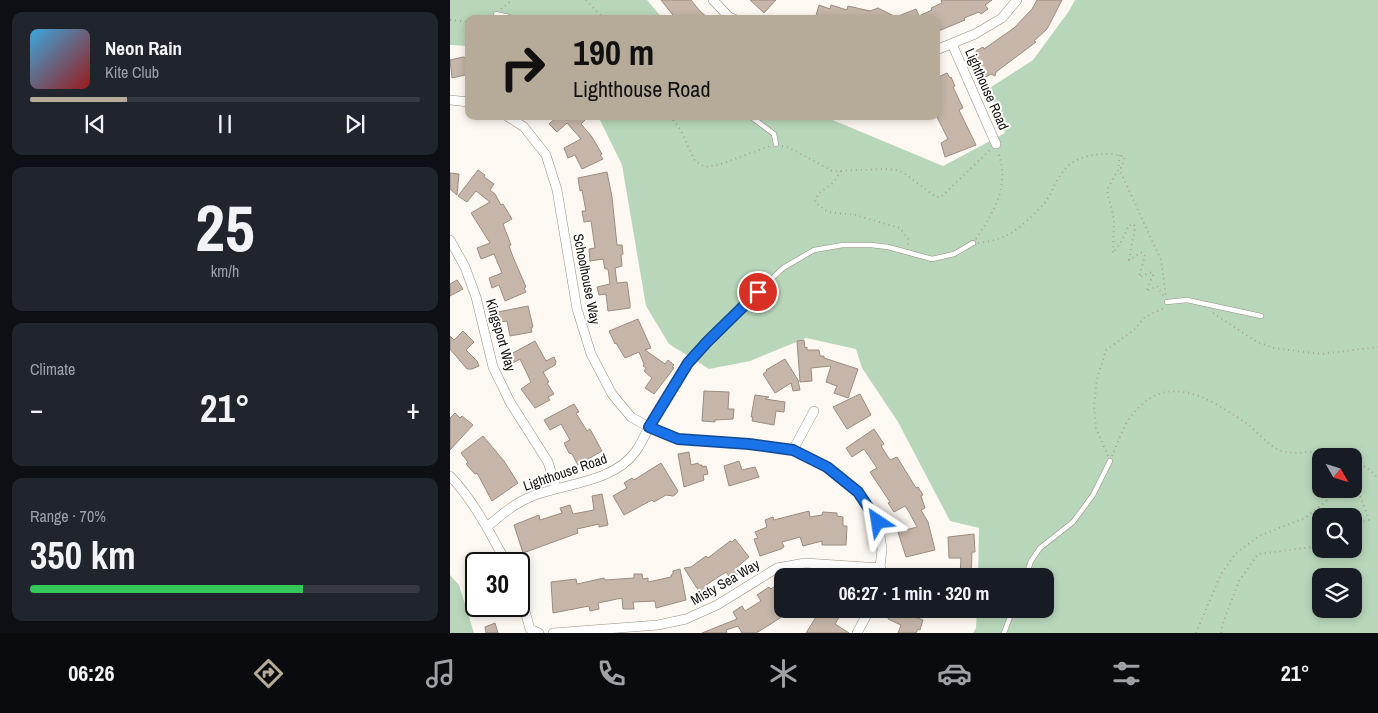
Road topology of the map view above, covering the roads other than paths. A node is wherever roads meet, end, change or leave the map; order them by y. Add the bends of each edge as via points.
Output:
1 (1017, 0) edge
2 (714, 1) edge
3 (496, 14) dead end
4 (500, 15) edge
5 (730, 15) edge
6 (952, 44) junction
7 (940, 48) edge
8 (450, 100) edge
9 (465, 102) edge
10 (513, 120) edge
11 (755, 120) edge
12 (776, 144) road end
13 (996, 144) road end
14 (450, 240) edge
15 (973, 243) road end
16 (1168, 302) road end
17 (1261, 316) dead end
18 (814, 410) dead end
19 (649, 427) junction
20 (793, 450) junction
21 (1110, 461) road end
22 (450, 476) edge
23 (556, 488) junction
24 (487, 527) junction
25 (501, 552) edge
26 (777, 568) edge
27 (847, 568) edge
28 (880, 568) edge
29 (1029, 568) edge
30 (774, 570) edge
31 (527, 617) edge
32 (865, 618) edge
33 (1010, 618) edge
34 (536, 632) edge
35 (553, 633) edge
36 (857, 633) edge
37 (1004, 633) edge

1 - 6 street via 1002,18
2 - 5 street
3 - 4 lane
6 - 7 street
6 - 13 street, Lighthouse Road
8 - 9 street
10 - 19 street, Schoolhouse Way via 524,127 546,155 557,190 577,309 591,354 612,394 631,416
11 - 12 lane via 774,134
14 - 23 street, Kingsport Way via 476,297 493,367 510,402 548,462
15 - 19 lane, Lighthouse Road via 954,254 932,260 871,245 814,250 783,268 707,342 688,363
16 - 17 lane via 1187,300
18 - 20 street
19 - 20 street, Schoolhouse Way via 678,439
19 - 23 street, Lighthouse Road via 636,452 615,470
20 - 28 street, Schoolhouse Way via 827,467 858,492 878,522 882,549
21 - 29 lane via 1093,495 1073,522 1040,548
22 - 24 street
23 - 24 street, Lighthouse Road via 510,507
24 - 25 street
26 - 27 street, Misty Sea Way via 805,563
30 - 35 street, Misty Sea Way via 686,620
31 - 34 street via 530,629
32 - 36 street
33 - 37 lane

